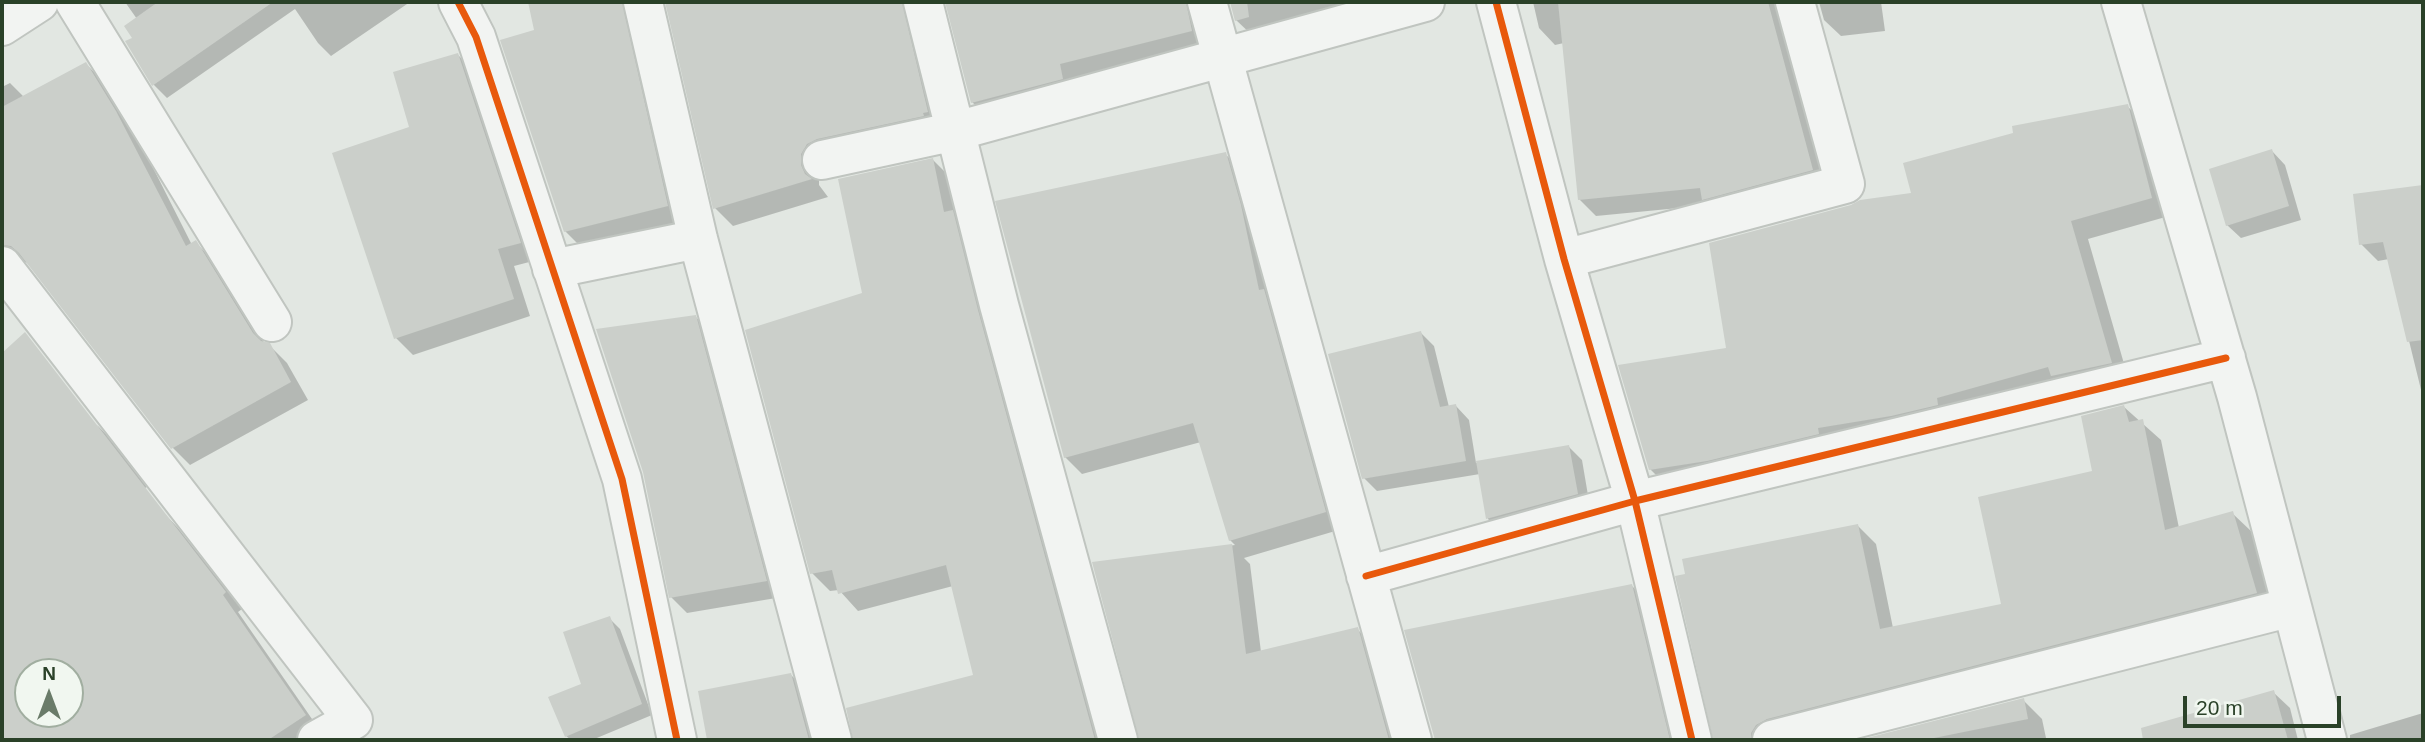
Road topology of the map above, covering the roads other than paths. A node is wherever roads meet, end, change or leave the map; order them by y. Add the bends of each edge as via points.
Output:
1 (39, 2) edge
2 (75, 2) edge
3 (458, 2) edge
4 (643, 2) edge
5 (923, 2) edge
6 (1208, 2) edge
7 (1425, 2) edge
8 (1496, 2) edge
9 (1795, 2) edge
10 (2121, 2) edge
11 (2, 26) edge
12 (1222, 58) junction
13 (956, 131) junction
14 (822, 160) dead end
15 (698, 239) junction
16 (1564, 259) junction
17 (2, 266) edge
18 (552, 269) junction
19 (272, 322) dead end
20 (2226, 358) junction
21 (1636, 501) junction
22 (1366, 576) junction
23 (2292, 607) junction
24 (317, 740) edge
25 (677, 740) edge
26 (832, 740) edge
27 (1118, 740) edge
28 (1412, 740) edge
29 (1692, 740) edge
30 (1772, 740) edge
31 (2327, 740) edge

1 - 11 street
2 - 19 street
3 - 18 street via 476,37
4 - 15 street
5 - 13 street
6 - 12 street
7 - 12 street
8 - 16 street
9 - 16 street via 1845,184
10 - 20 street
12 - 13 street
12 - 22 street
13 - 14 street
13 - 27 street
15 - 18 street
15 - 26 street
16 - 21 street
17 - 24 street via 353,720
18 - 25 street via 622,479
20 - 21 street
20 - 23 street
21 - 22 street
21 - 29 street
22 - 28 street
23 - 30 street
23 - 31 street

